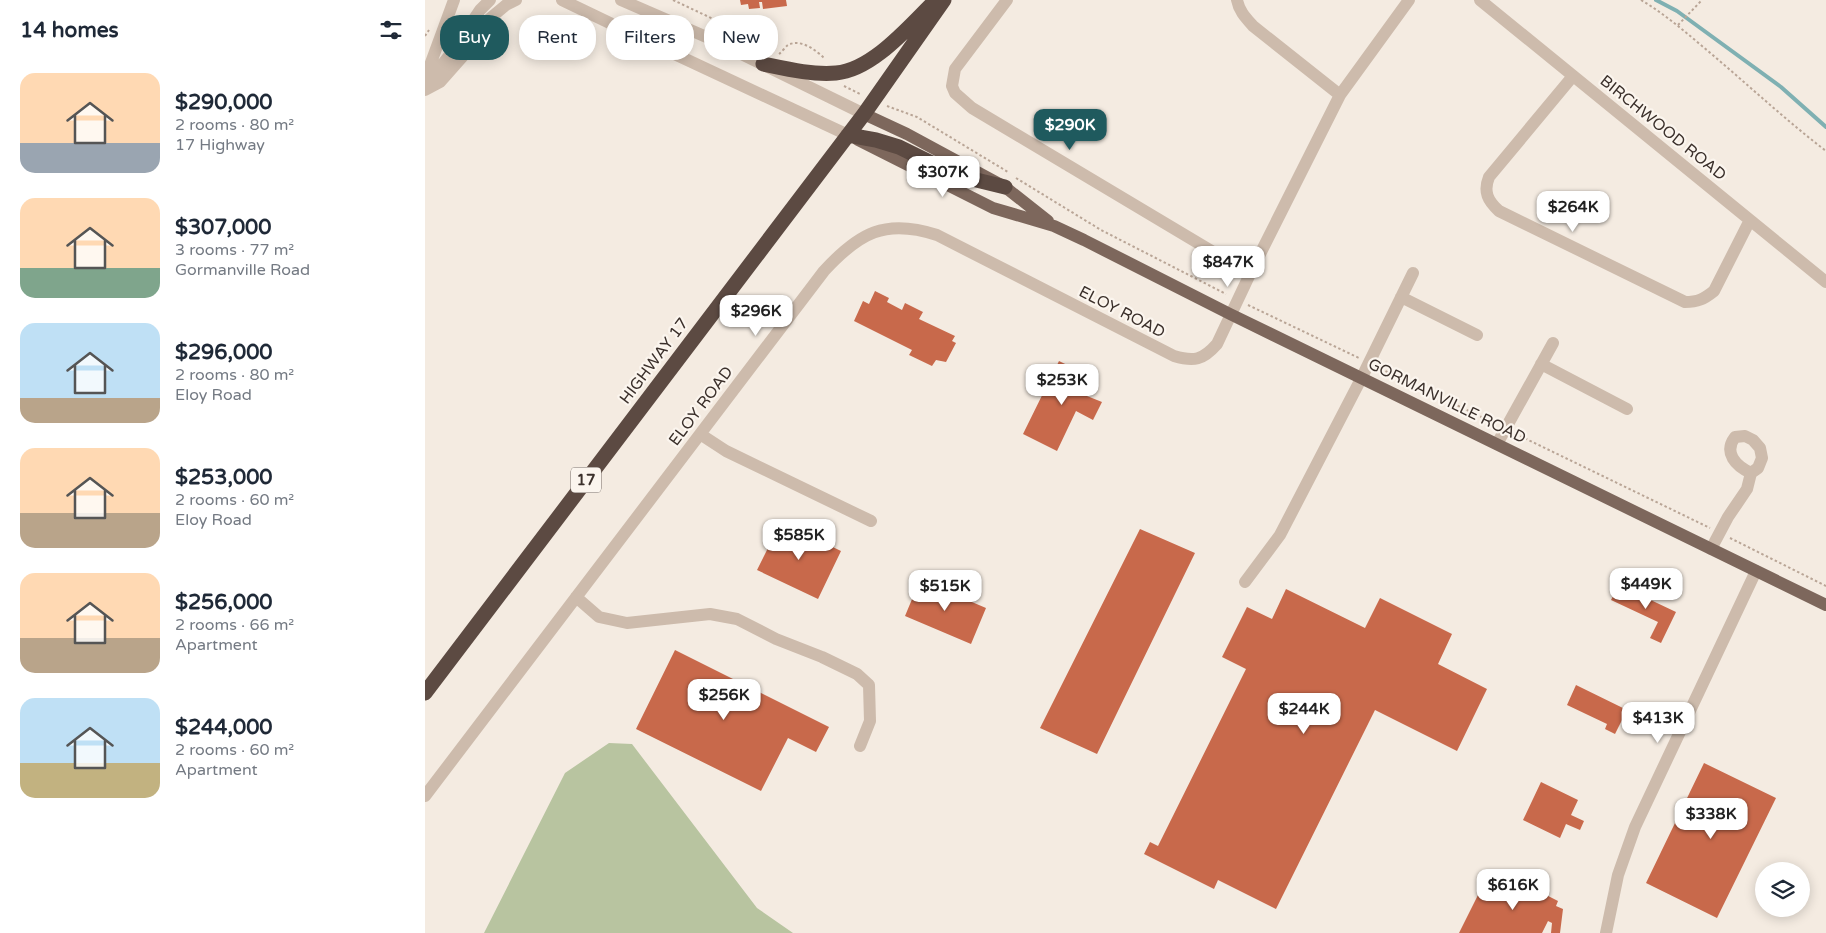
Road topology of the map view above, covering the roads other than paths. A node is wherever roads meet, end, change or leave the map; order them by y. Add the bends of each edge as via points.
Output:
1 (454, 0) edge
2 (490, 0) edge
3 (516, 0) edge
4 (561, 0) edge
5 (621, 0) edge
6 (936, 0) edge
7 (944, 0) edge
8 (1007, 0) edge
9 (1237, 0) edge
10 (1409, 0) edge
11 (1480, 0) edge
12 (704, 36) edge
13 (773, 60) edge
14 (777, 60) edge
15 (1573, 76) junction
16 (425, 79) edge
17 (425, 88) edge
18 (1340, 95) junction
19 (864, 114) junction
20 (847, 134) junction
21 (1005, 188) junction
22 (1750, 220) junction
23 (1053, 226) junction
24 (1413, 273) dead end
25 (1250, 274) junction
26 (1826, 282) edge
27 (1401, 297) junction
28 (1231, 314) junction
29 (1477, 335) dead end
30 (1553, 343) dead end
31 (1541, 364) junction
32 (1362, 377) junction
33 (1627, 409) dead end
34 (700, 434) junction
35 (1497, 444) junction
36 (1751, 473) dead end
37 (871, 521) dead end
38 (1711, 549) junction
39 (1756, 571) junction
40 (1245, 582) dead end
41 (577, 597) junction
42 (1826, 605) edge
43 (425, 693) edge
44 (860, 746) dead end
45 (425, 796) edge
46 (1606, 933) edge

1 - 16 street
2 - 17 street
3 - 17 street via 506,4 488,20 440,82
4 - 20 street, GORMANVILLE ROAD
5 - 12 street, GORMANVILLE ROAD
6 - 14 highway via 870,61 837,73 808,73
7 - 19 highway, HIGHWAY 17 / 17
8 - 25 street via 955,69 952,86 955,93 973,108
9 - 18 street via 1253,26
10 - 18 street
11 - 15 street, BIRCHWOOD ROAD
13 - 19 street, GORMANVILLE ROAD
15 - 22 street, BIRCHWOOD ROAD
15 - 22 street via 1489,177 1486,194 1499,211 1685,302 1696,302 1713,290
18 - 25 street
19 - 20 highway, HIGHWAY 17 / 17
19 - 21 main road, GORMANVILLE ROAD
20 - 21 highway via 899,147 956,175
20 - 23 main road, GORMANVILLE ROAD via 993,208
20 - 43 highway, HIGHWAY 17 / 17
21 - 23 main road, GORMANVILLE ROAD
22 - 26 street, BIRCHWOOD ROAD
23 - 28 main road, GORMANVILLE ROAD
24 - 27 street
25 - 28 street
27 - 29 street
27 - 32 street
28 - 32 main road, GORMANVILLE ROAD
28 - 34 street, ELOY ROAD via 1217,344 1209,353 1187,360 937,235 913,228 890,228 862,237 837,256
30 - 31 street
31 - 33 street
31 - 35 street
32 - 35 main road, GORMANVILLE ROAD
32 - 40 street via 1280,535
34 - 37 street via 726,451
34 - 41 street, ELOY ROAD
35 - 38 main road, GORMANVILLE ROAD
36 - 38 street via 1747,489
38 - 39 main road, GORMANVILLE ROAD
39 - 42 main road, GORMANVILLE ROAD
39 - 46 street via 1635,827 1618,875
41 - 44 street via 599,617 627,623 710,614 737,619 857,674 869,686 870,721
41 - 45 street, ELOY ROAD

